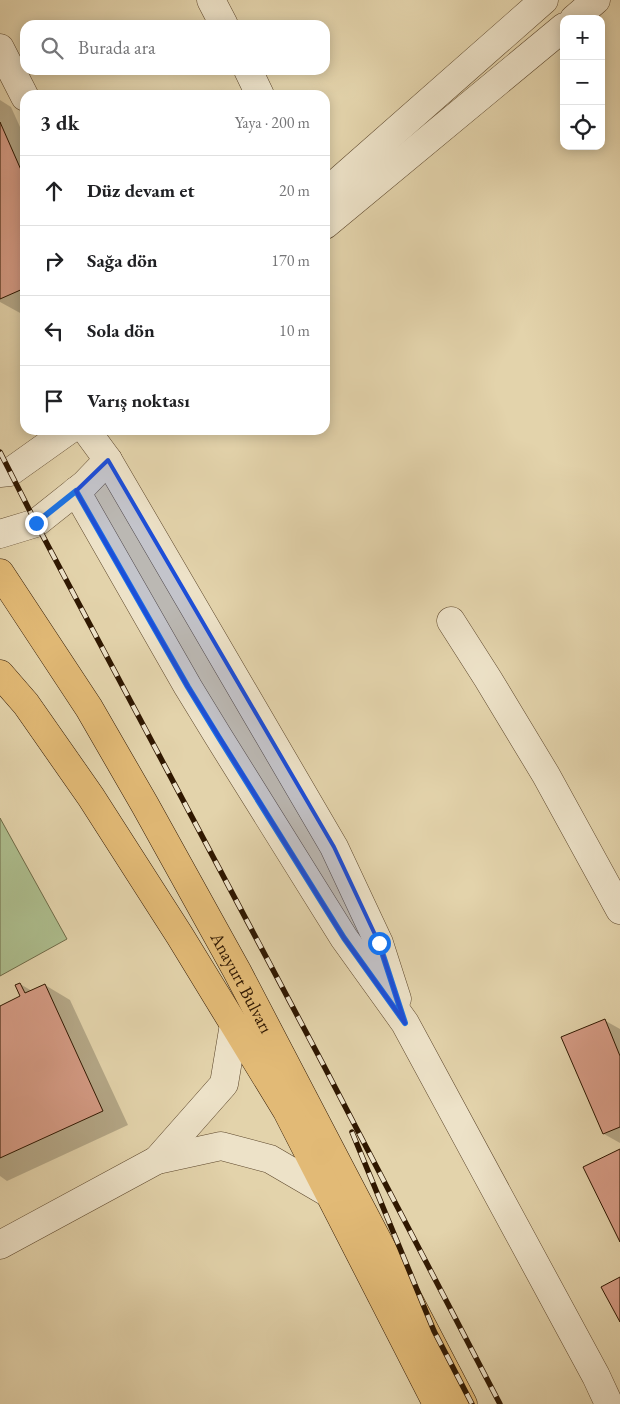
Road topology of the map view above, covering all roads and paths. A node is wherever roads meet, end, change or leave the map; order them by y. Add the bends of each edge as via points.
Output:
1 (212, 0) edge
2 (544, 0) edge
3 (596, 0) edge
4 (579, 15) edge
5 (222, 20) edge
6 (560, 30) edge
7 (0, 48) edge
8 (250, 75) edge
9 (21, 90) edge
10 (258, 90) edge
11 (330, 189) edge
12 (330, 220) edge
13 (62, 435) edge
14 (99, 441) edge
15 (0, 473) edge
16 (76, 491) junction
17 (0, 534) edge
18 (0, 573) edge
19 (451, 621) dead end
20 (0, 674) edge
21 (620, 910) edge
22 (405, 1023) junction
23 (234, 1024) junction
24 (157, 1160) junction
25 (330, 1194) junction
26 (0, 1245) edge
27 (437, 1404) edge
28 (463, 1404) edge
29 (609, 1404) edge

1 - 5 street
2 - 11 street
3 - 4 street
6 - 12 street
7 - 9 street
8 - 10 street
13 - 15 street via 10,472
14 - 16 street via 85,484
14 - 22 street via 334,847 379,943
16 - 17 street via 36,523
16 - 22 street via 223,744 344,938
18 - 28 main road, Anayurt Bulvarı via 89,708 145,805 237,971
19 - 21 street via 546,775
20 - 23 main road, Anayurt Bulvarı via 26,704 91,797
22 - 29 street
23 - 24 street via 224,1084
23 - 25 main road, Anayurt Bulvarı via 287,1111
24 - 25 street via 221,1146 270,1159
24 - 26 street
25 - 27 main road, Anayurt Bulvarı

